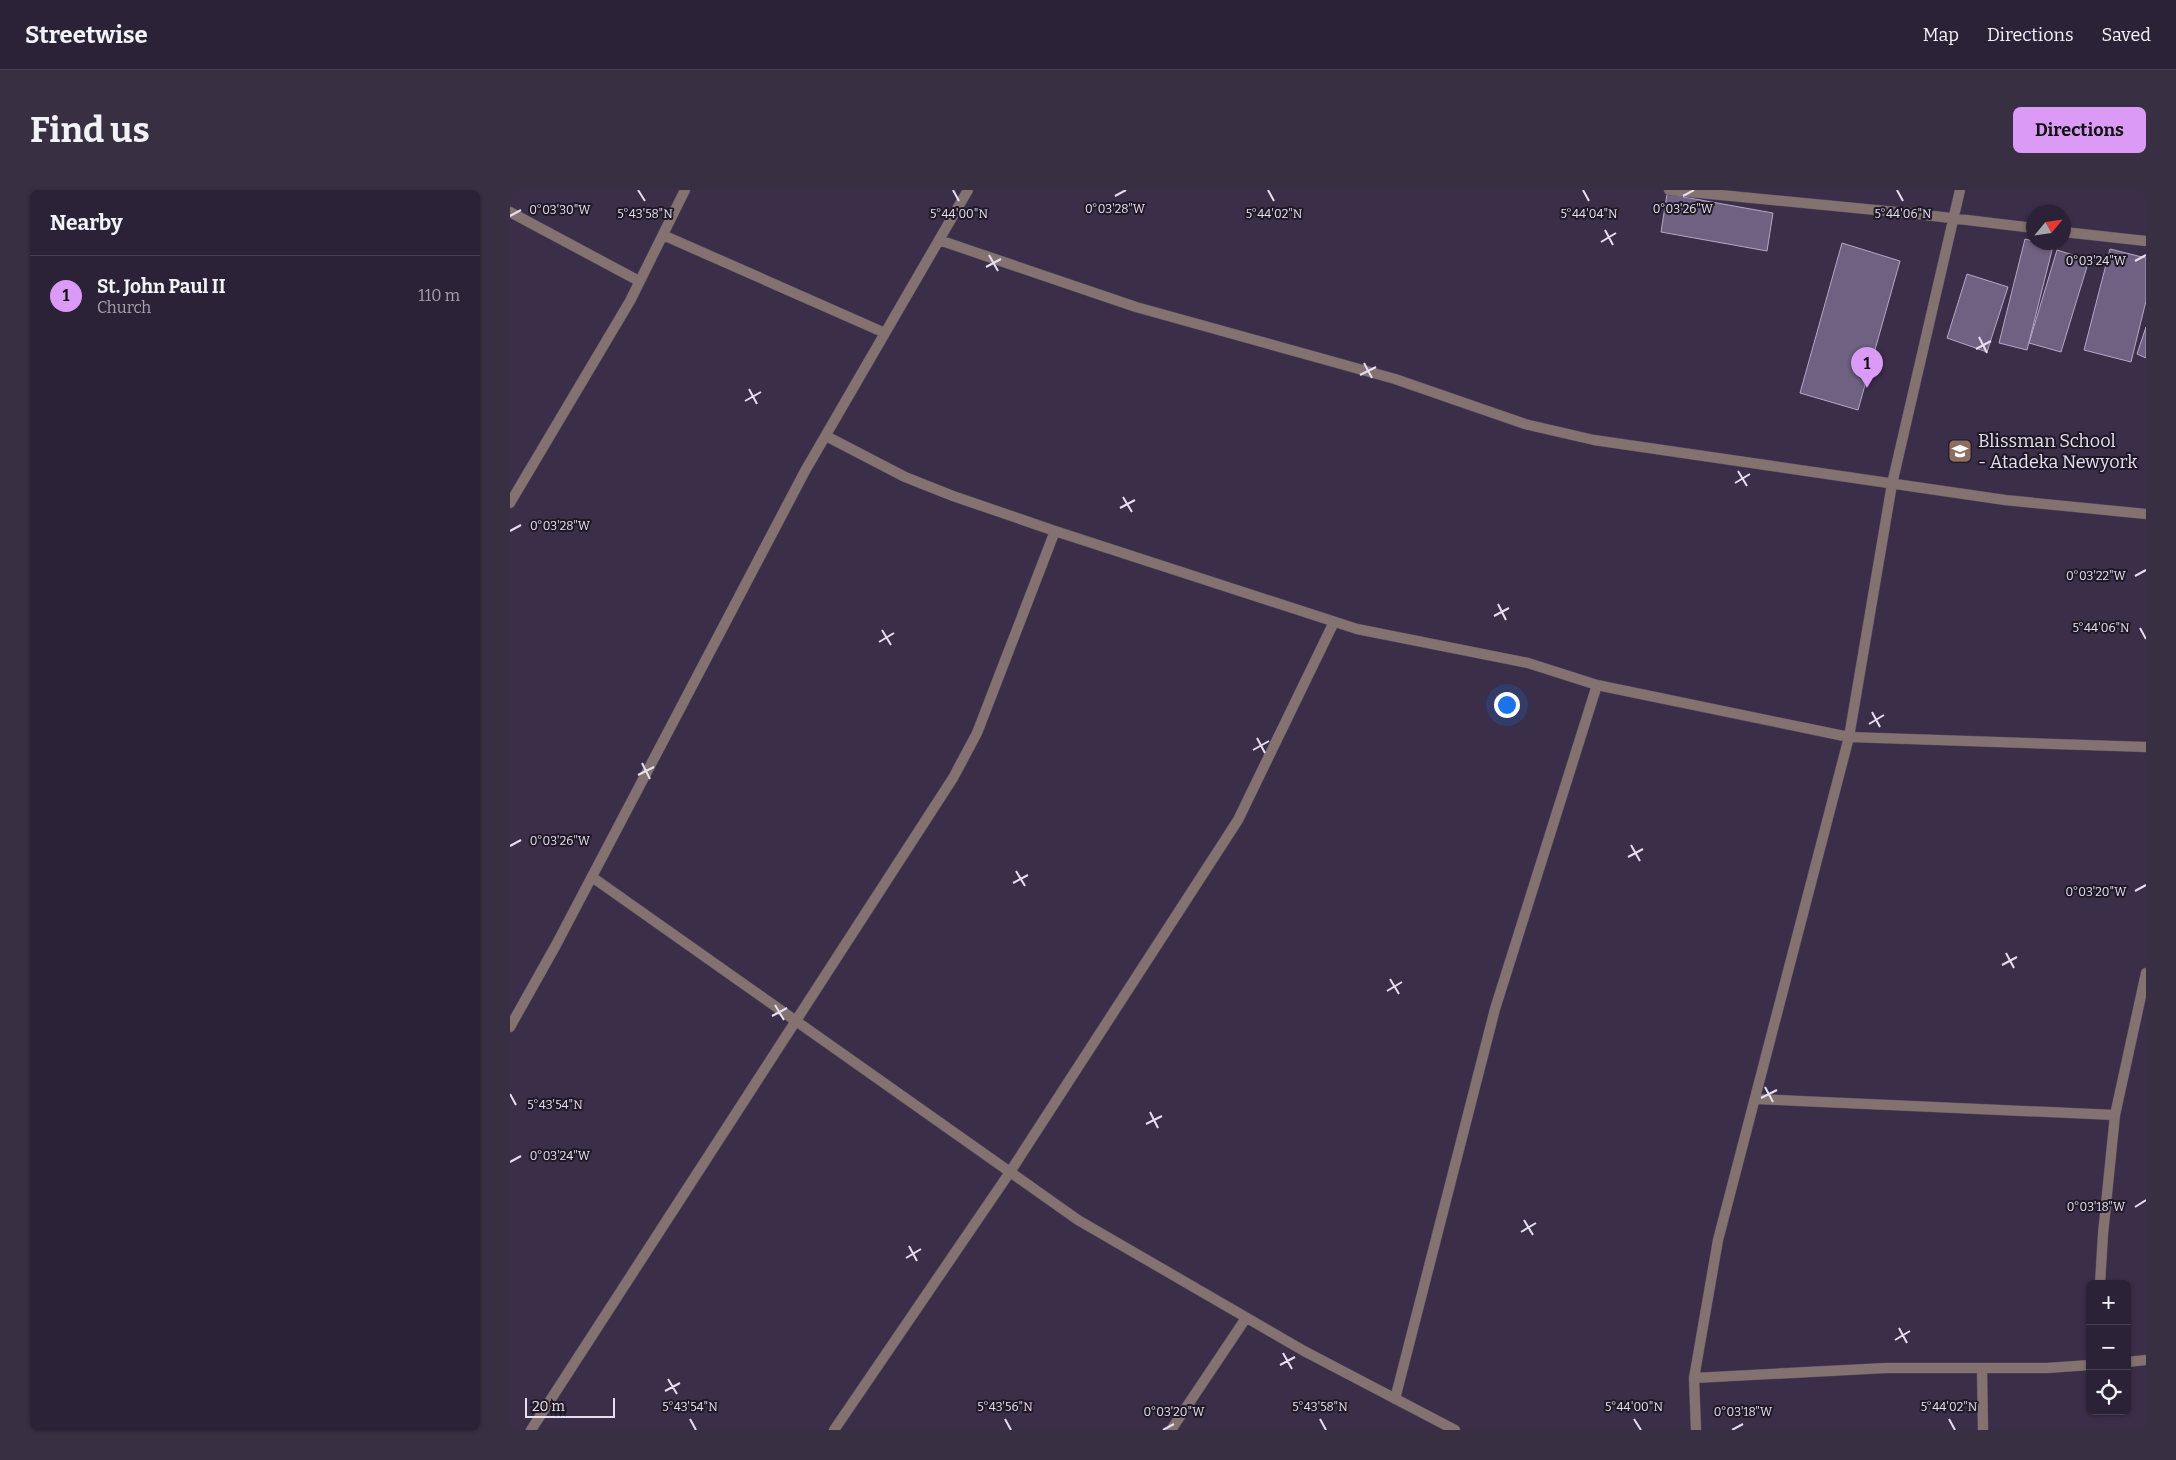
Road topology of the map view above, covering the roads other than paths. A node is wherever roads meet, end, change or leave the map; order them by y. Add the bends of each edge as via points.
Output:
1 (685, 190) edge
2 (968, 190) edge
3 (1669, 190) edge
4 (1960, 190) edge
5 (510, 212) edge
6 (1954, 219) junction
7 (2026, 227) edge
8 (2071, 233) edge
9 (663, 235) junction
10 (939, 240) junction
11 (2146, 242) edge
12 (639, 281) junction
13 (885, 333) junction
14 (826, 436) junction
15 (1892, 484) junction
16 (510, 503) edge
17 (2146, 514) edge
18 (1055, 531) junction
19 (1334, 622) junction
20 (1597, 686) junction
21 (1849, 737) junction
22 (2146, 747) edge
23 (592, 877) junction
24 (2146, 973) edge
25 (795, 1020) junction
26 (510, 1027) edge
27 (1755, 1099) junction
28 (2115, 1115) junction
29 (1010, 1172) junction
30 (2100, 1280) edge
31 (1246, 1318) junction
32 (2146, 1360) edge
33 (2131, 1362) edge
34 (2086, 1365) edge
35 (1982, 1368) junction
36 (1694, 1378) junction
37 (1395, 1398) junction
38 (531, 1430) edge
39 (834, 1430) edge
40 (1171, 1430) edge
41 (1455, 1430) edge
42 (1696, 1430) edge
43 (1982, 1430) edge

1 - 9 street
2 - 10 street
3 - 6 street
4 - 6 street
5 - 12 street
6 - 7 street
6 - 15 street
8 - 11 street
9 - 12 street
9 - 13 street
10 - 13 street
10 - 15 street via 1136,307 1395,379 1525,424 1594,440
12 - 16 street
13 - 14 street
14 - 18 street via 905,477
14 - 23 street
15 - 17 street via 2005,500
15 - 21 street
18 - 19 street
18 - 25 street via 977,733 953,778
19 - 20 street via 1528,663
19 - 29 street via 1238,820
20 - 21 street
20 - 37 street via 1495,1009
21 - 22 street
21 - 27 street
23 - 25 street
23 - 26 street
24 - 28 street
25 - 29 street
25 - 38 street
27 - 28 street
27 - 36 street via 1718,1240
28 - 30 street
29 - 31 street via 1078,1220
29 - 39 street
31 - 37 street
31 - 40 street
32 - 33 street
34 - 35 street
35 - 36 street via 1886,1368
35 - 43 street
36 - 42 street
37 - 41 street

